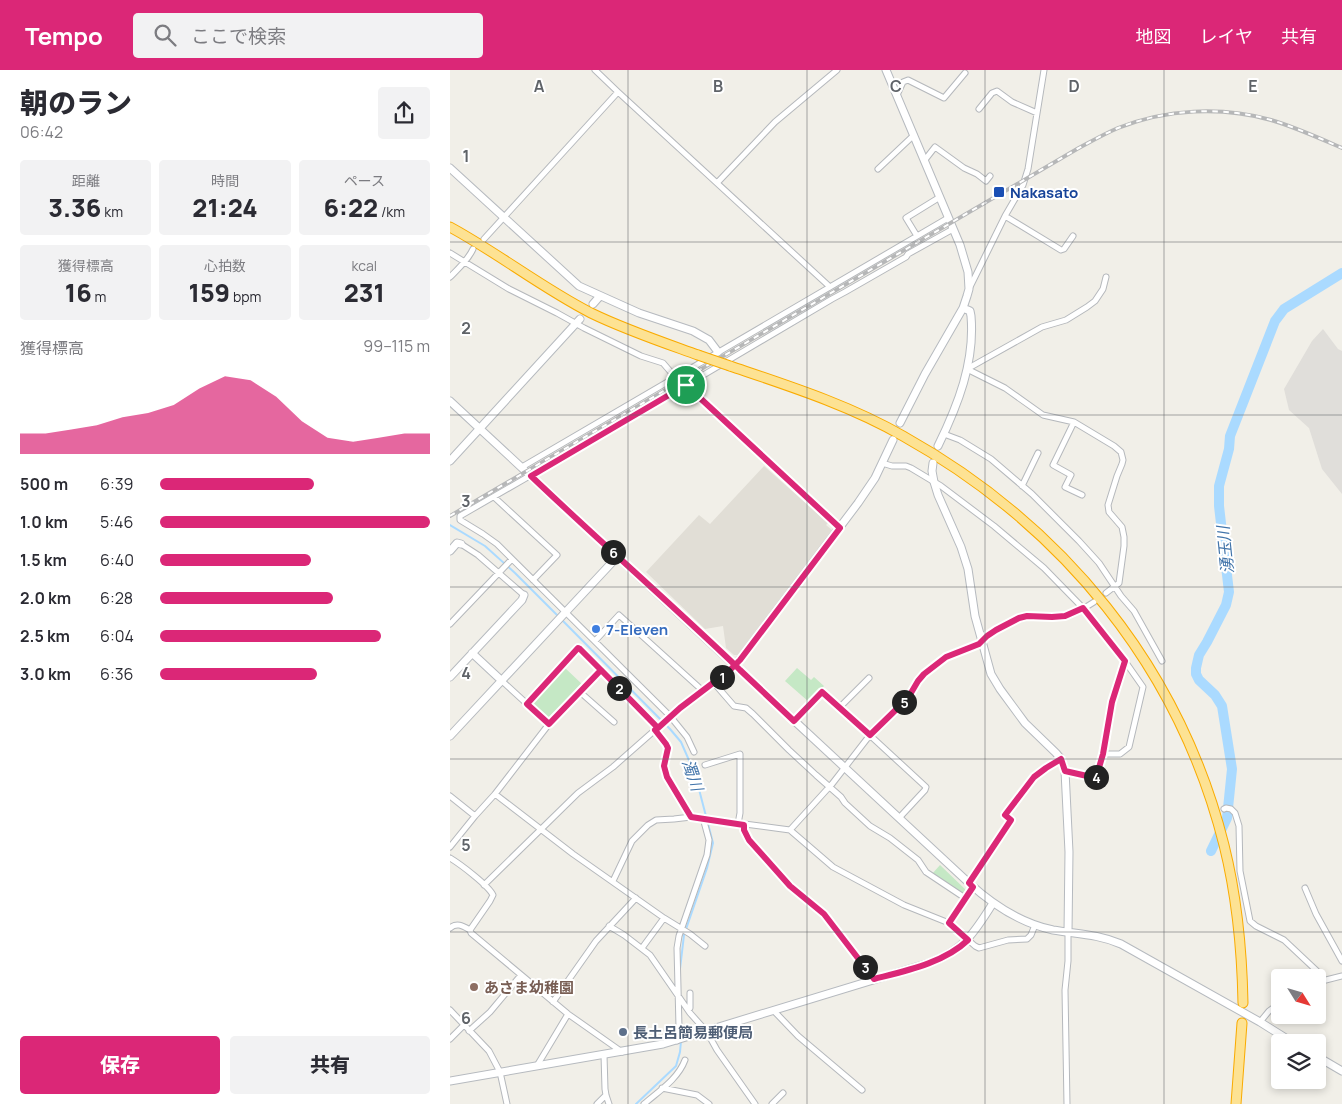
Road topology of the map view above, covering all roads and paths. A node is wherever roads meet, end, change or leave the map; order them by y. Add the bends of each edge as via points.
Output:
1 (596, 70) edge
2 (837, 70) edge
3 (886, 70) edge
4 (1044, 70) edge
5 (965, 73) dead end
6 (618, 92) junction
7 (897, 95) junction
8 (980, 105) dead end
9 (1037, 112) junction
10 (914, 135) junction
11 (924, 161) junction
12 (450, 168) edge
13 (878, 169) dead end
14 (717, 183) junction
15 (982, 186) dead end
16 (940, 197) junction
17 (1005, 216) junction
18 (504, 218) junction
19 (948, 218) junction
20 (450, 227) edge
21 (953, 229) junction
22 (450, 232) edge
23 (917, 236) junction
24 (1073, 236) dead end
25 (484, 239) dead end
26 (473, 249) dead end
27 (450, 253) edge
28 (492, 253) junction
29 (464, 262) junction
30 (450, 277) edge
31 (1106, 277) dead end
32 (830, 287) junction
33 (968, 289) junction
34 (600, 296) junction
35 (593, 304) dead end
36 (963, 308) junction
37 (578, 321) junction
38 (718, 352) junction
39 (967, 369) junction
40 (675, 377) junction
41 (686, 385) junction
42 (450, 401) edge
43 (1074, 422) junction
44 (900, 423) dead end
45 (480, 429) junction
46 (944, 434) junction
47 (893, 440) dead end
48 (938, 446) dead end
49 (450, 461) edge
50 (1041, 462) dead end
51 (882, 463) junction
52 (933, 463) dead end
53 (522, 467) junction
54 (531, 476) junction
55 (934, 482) junction
56 (1022, 486) junction
57 (1078, 495) dead end
58 (494, 497) junction
59 (840, 528) junction
60 (461, 544) joint
61 (450, 551) edge
62 (618, 556) junction
63 (511, 560) junction
64 (499, 573) junction
65 (533, 580) junction
66 (1115, 586) junction
67 (1106, 593) dead end
68 (524, 595) joint
69 (1094, 602) dead end
70 (1083, 608) junction
71 (565, 614) junction
72 (450, 624) edge
73 (595, 642) junction
74 (982, 642) junction
75 (472, 653) junction
76 (1163, 657) dead end
77 (1125, 661) junction
78 (735, 665) junction
79 (601, 670) junction
80 (450, 677) edge
81 (869, 678) dead end
82 (502, 681) junction
83 (714, 683) junction
84 (703, 691) junction
85 (580, 692) junction
86 (527, 704) junction
87 (840, 707) junction
88 (670, 717) junction
89 (794, 721) junction
90 (614, 722) dead end
91 (549, 724) junction
92 (658, 727) junction
93 (870, 735) junction
94 (450, 736) edge
95 (694, 752) dead end
96 (1103, 754) junction
97 (1061, 759) junction
98 (706, 765) dead end
99 (844, 768) junction
100 (1065, 771) junction
101 (829, 786) junction
102 (495, 794) junction
103 (450, 796) edge
104 (1227, 809) dead end
105 (475, 816) junction
106 (691, 817) junction
107 (704, 818) junction
108 (899, 818) junction
109 (741, 824) junction
110 (542, 829) junction
111 (790, 830) junction
112 (450, 847) edge
113 (450, 858) edge
114 (613, 881) junction
115 (484, 885) junction
116 (971, 885) junction
117 (1305, 888) dead end
118 (636, 898) junction
119 (965, 898) junction
120 (992, 903) junction
121 (664, 918) junction
122 (949, 923) junction
123 (1034, 925) junction
124 (610, 926) junction
125 (450, 928) edge
126 (683, 929) junction
127 (470, 930) junction
128 (1068, 932) junction
129 (968, 940) junction
130 (705, 946) dead end
131 (642, 948) junction
132 (1342, 961) edge
133 (1315, 969) edge
134 (521, 976) junction
135 (1342, 976) edge
136 (874, 979) junction
137 (1326, 980) edge
138 (690, 993) dead end
139 (678, 996) junction
140 (553, 1002) junction
141 (1243, 1003) dead end
142 (687, 1008) junction
143 (450, 1010) edge
144 (1271, 1010) edge
145 (774, 1011) junction
146 (568, 1014) junction
147 (1260, 1022) junction
148 (1242, 1023) dead end
149 (464, 1025) junction
150 (469, 1031) junction
151 (707, 1032) junction
152 (1279, 1034) edge
153 (450, 1039) edge
154 (681, 1040) junction
155 (622, 1052) junction
156 (604, 1055) junction
157 (685, 1060) dead end
158 (1326, 1062) edge
159 (537, 1066) junction
160 (1342, 1071) edge
161 (500, 1072) junction
162 (450, 1081) edge
163 (662, 1088) junction
164 (862, 1090) dead end
165 (783, 1093) dead end
166 (606, 1095) junction
167 (507, 1104) edge
168 (597, 1104) edge
169 (609, 1104) edge
170 (644, 1104) edge
171 (709, 1104) edge
172 (755, 1104) edge
173 (772, 1104) edge
174 (1067, 1104) edge
175 (1236, 1104) edge

1 - 6 street
2 - 14 street via 774,122
3 - 7 street
4 - 9 street
5 - 7 street via 944,98 908,80
6 - 14 street
6 - 18 street
7 - 10 street
8 - 9 street via 997,91 1012,102
9 - 17 street via 1028,170
10 - 11 street
10 - 13 street
11 - 15 street via 935,147 964,168 988,178
11 - 16 street
12 - 18 street
14 - 32 street
16 - 19 street
16 - 23 street via 906,218
17 - 24 street via 1061,250
17 - 33 street
18 - 25 street
18 - 34 street via 579,286
19 - 21 street
19 - 23 street
20 - 28 highway
21 - 33 street via 966,266
21 - 41 street
22 - 28 highway
23 - 32 street
26 - 29 street
27 - 29 street
28 - 141 highway, bridge via 591,312 639,334 819,397 902,435 980,484 1051,545 1095,592 1134,644 1170,703 1197,763 1216,816 1232,883 1240,938
29 - 30 street
29 - 37 street via 509,289
31 - 39 street via 1103,289 1087,307 1066,320 1042,327
32 - 38 street
33 - 36 street
34 - 35 street
34 - 38 street via 693,331 709,340
36 - 39 street via 970,311 971,316
36 - 44 street
37 - 40 street via 624,348 663,363
37 - 45 street
38 - 40 street
39 - 43 street via 1005,388 1043,414
39 - 46 street
40 - 53 street
41 - 54 street
41 - 59 street
42 - 45 street
43 - 57 street via 1053,466 1063,468 1071,475 1065,487
43 - 66 street via 1114,446 1123,456 1108,505 1109,512 1122,527 1124,537 1120,579
45 - 49 street
45 - 53 street
46 - 48 street
46 - 56 street via 982,453
47 - 51 street
50 - 56 street via 1037,456
51 - 55 street via 906,466
51 - 59 street
52 - 55 street
53 - 54 street
54 - 58 street
54 - 62 street
55 - 70 street via 1044,568
55 - 74 street via 965,559
56 - 66 street via 1099,563
58 - 63 street via 460,516 460,520 490,539
58 - 65 street via 557,555
59 - 78 street
60 - 61 street via 456,544
60 - 64 street
62 - 71 street
62 - 78 street
63 - 64 street
63 - 65 street
64 - 68 street
64 - 72 street
65 - 71 street
66 - 67 street
66 - 76 street
68 - 75 street
69 - 70 street
70 - 74 street via 1065,616 1019,618
70 - 77 street
71 - 73 street
71 - 82 street
73 - 84 street via 619,615
73 - 88 street
74 - 93 street via 946,657 928,670 908,698
74 - 97 street via 996,683 1025,723
75 - 80 street
75 - 82 street
77 - 96 street via 1112,702
77 - 96 street via 1143,687 1135,724 1129,747 1120,754
78 - 83 street
78 - 89 street
79 - 85 street
79 - 86 street via 578,648
79 - 92 street
81 - 87 street
82 - 86 street
82 - 94 street
83 - 84 street
83 - 101 street via 734,706 746,708
84 - 88 street
85 - 90 street
85 - 91 street
86 - 91 street
87 - 89 street via 822,692
87 - 93 street
88 - 92 street
88 - 95 street via 687,737
89 - 99 street
91 - 102 street
92 - 106 street via 668,748 664,766 667,777
92 - 110 street via 578,793
93 - 99 street
93 - 108 street via 926,787
96 - 100 street via 1096,778
97 - 100 street
97 - 116 street via 1034,777 1014,802 1005,815 1011,820
98 - 109 street via 740,754
99 - 101 street
99 - 108 street
100 - 128 street
101 - 111 street
101 - 119 street via 870,826 918,860 926,872
102 - 105 street
102 - 110 street
103 - 105 street
104 - 133 street via 1237,816 1240,871 1250,921 1284,940
105 - 112 street
106 - 107 street
106 - 114 street via 656,820 648,825 632,841
107 - 109 street
107 - 126 street via 707,854
108 - 116 street
109 - 111 street
109 - 136 street via 749,840 790,886 824,914
110 - 114 street
110 - 115 street
111 - 122 street via 840,872 904,905
113 - 115 street
114 - 118 street
115 - 127 street via 493,896
116 - 119 street
116 - 120 street
117 - 132 street
118 - 121 street
118 - 124 street
119 - 122 street
120 - 123 street
120 - 129 street
121 - 126 street
121 - 131 street
122 - 129 street
123 - 128 street
123 - 129 street via 1027,939 1008,940 979,948
124 - 131 street
124 - 140 street
125 - 127 street via 459,924
126 - 130 street
126 - 139 street via 677,948
127 - 134 street
128 - 147 street via 1094,935 1121,944
128 - 174 street
129 - 136 street via 939,959
131 - 139 street
134 - 140 street
134 - 150 street
135 - 137 street
136 - 145 street
138 - 142 street via 690,1008
139 - 142 street
139 - 154 street
140 - 146 street
142 - 151 street
143 - 149 street
144 - 147 street
145 - 151 street
145 - 164 street via 798,1036
146 - 155 street
146 - 159 street
147 - 152 street
148 - 175 highway
149 - 150 street
149 - 153 street
150 - 161 street via 489,1051
151 - 154 street
151 - 172 street
154 - 155 street
155 - 156 street
156 - 159 street
156 - 166 street
157 - 163 street via 677,1075
158 - 160 street
159 - 161 street
161 - 162 street
161 - 167 street
163 - 170 street
163 - 171 street via 697,1095
165 - 173 street
166 - 168 street
166 - 169 street

